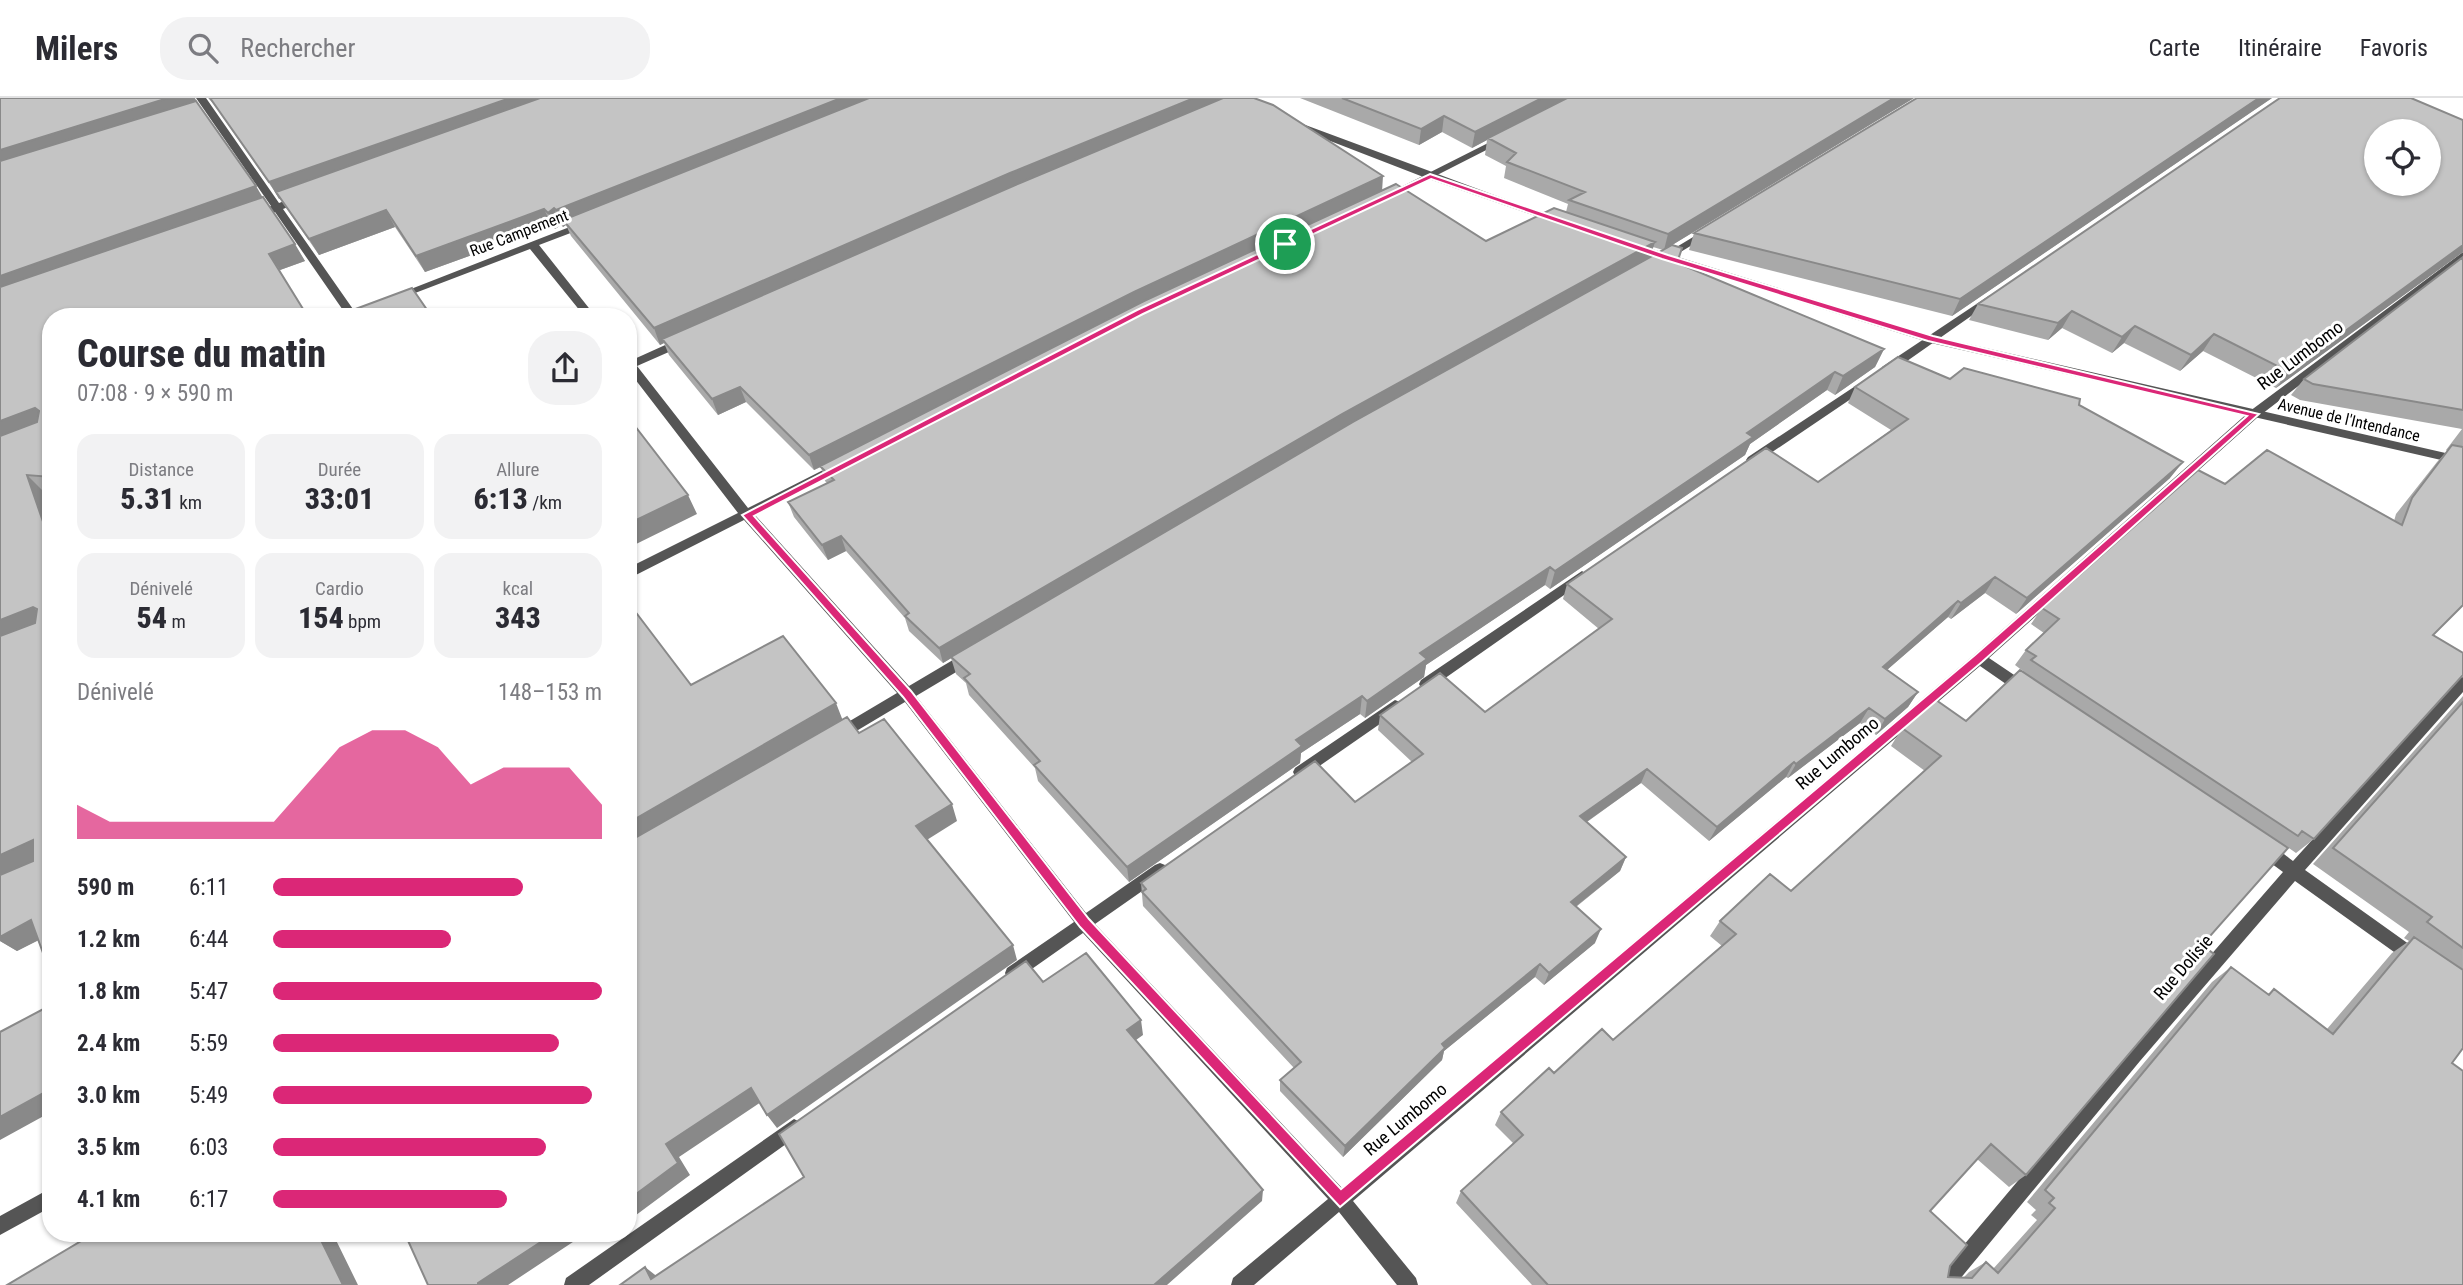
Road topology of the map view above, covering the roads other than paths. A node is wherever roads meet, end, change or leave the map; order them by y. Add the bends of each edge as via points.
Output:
1 (201, 98) edge
2 (221, 106) edge
3 (209, 110) junction
4 (196, 114) edge
5 (1290, 122) edge
6 (1513, 134) edge
7 (1430, 176) junction
8 (314, 194) edge
9 (1380, 200) edge
10 (276, 207) junction
11 (250, 217) edge
12 (597, 219) edge
13 (1725, 221) edge
14 (1574, 226) edge
15 (1626, 244) edge
16 (533, 245) junction
17 (2463, 255) edge
18 (1659, 260) junction
19 (1998, 293) edge
20 (390, 299) edge
21 (341, 308) edge
22 (584, 308) edge
23 (692, 337) edge
24 (1931, 339) junction
25 (637, 360) edge
26 (637, 373) edge
27 (2255, 414) junction
28 (2463, 461) edge
29 (845, 464) edge
30 (1739, 469) edge
31 (747, 515) junction
32 (1592, 569) edge
33 (637, 570) edge
34 (978, 652) edge
35 (1979, 659) junction
36 (2463, 682) edge
37 (907, 694) junction
38 (2035, 696) edge
39 (825, 742) edge
40 (1288, 781) edge
41 (2249, 839) edge
42 (1175, 860) edge
43 (2293, 869) junction
44 (1084, 923) junction
45 (2431, 970) edge
46 (1005, 979) edge
47 (811, 1116) edge
48 (1340, 1199) junction
49 (42, 1202) edge
50 (0, 1226) edge
51 (637, 1240) edge
52 (634, 1242) edge
53 (573, 1285) edge
54 (1240, 1285) edge
55 (1409, 1285) edge
56 (1943, 1285) edge

1 - 3 street
2 - 3 street
3 - 4 street
3 - 10 street
5 - 7 street
6 - 7 street
7 - 9 street
7 - 14 street
8 - 10 street
10 - 11 street
10 - 21 street
12 - 16 street, Rue Campement
13 - 18 street
15 - 18 street, Avenue de l'Intendance
16 - 20 street, Rue Campement
16 - 22 street
17 - 27 street, Rue Lumbomo
18 - 24 street, Avenue de l'Intendance
19 - 24 street
23 - 25 street
24 - 27 street, Avenue de l'Intendance
24 - 30 street
26 - 31 street
27 - 28 street, Avenue de l'Intendance
27 - 35 street, Rue Lumbomo
29 - 31 street
31 - 33 street
31 - 37 street
32 - 40 street
34 - 37 street
35 - 38 street
35 - 48 street, Rue Lumbomo
36 - 43 street, Rue Dolisie
37 - 39 street
37 - 44 street
41 - 43 street
42 - 44 street
43 - 45 street
43 - 56 street, Rue Dolisie via 2066,1133
44 - 46 street
44 - 48 street
47 - 51 street
48 - 54 street, Rue Lumbomo
48 - 55 street
49 - 50 street
52 - 53 street

